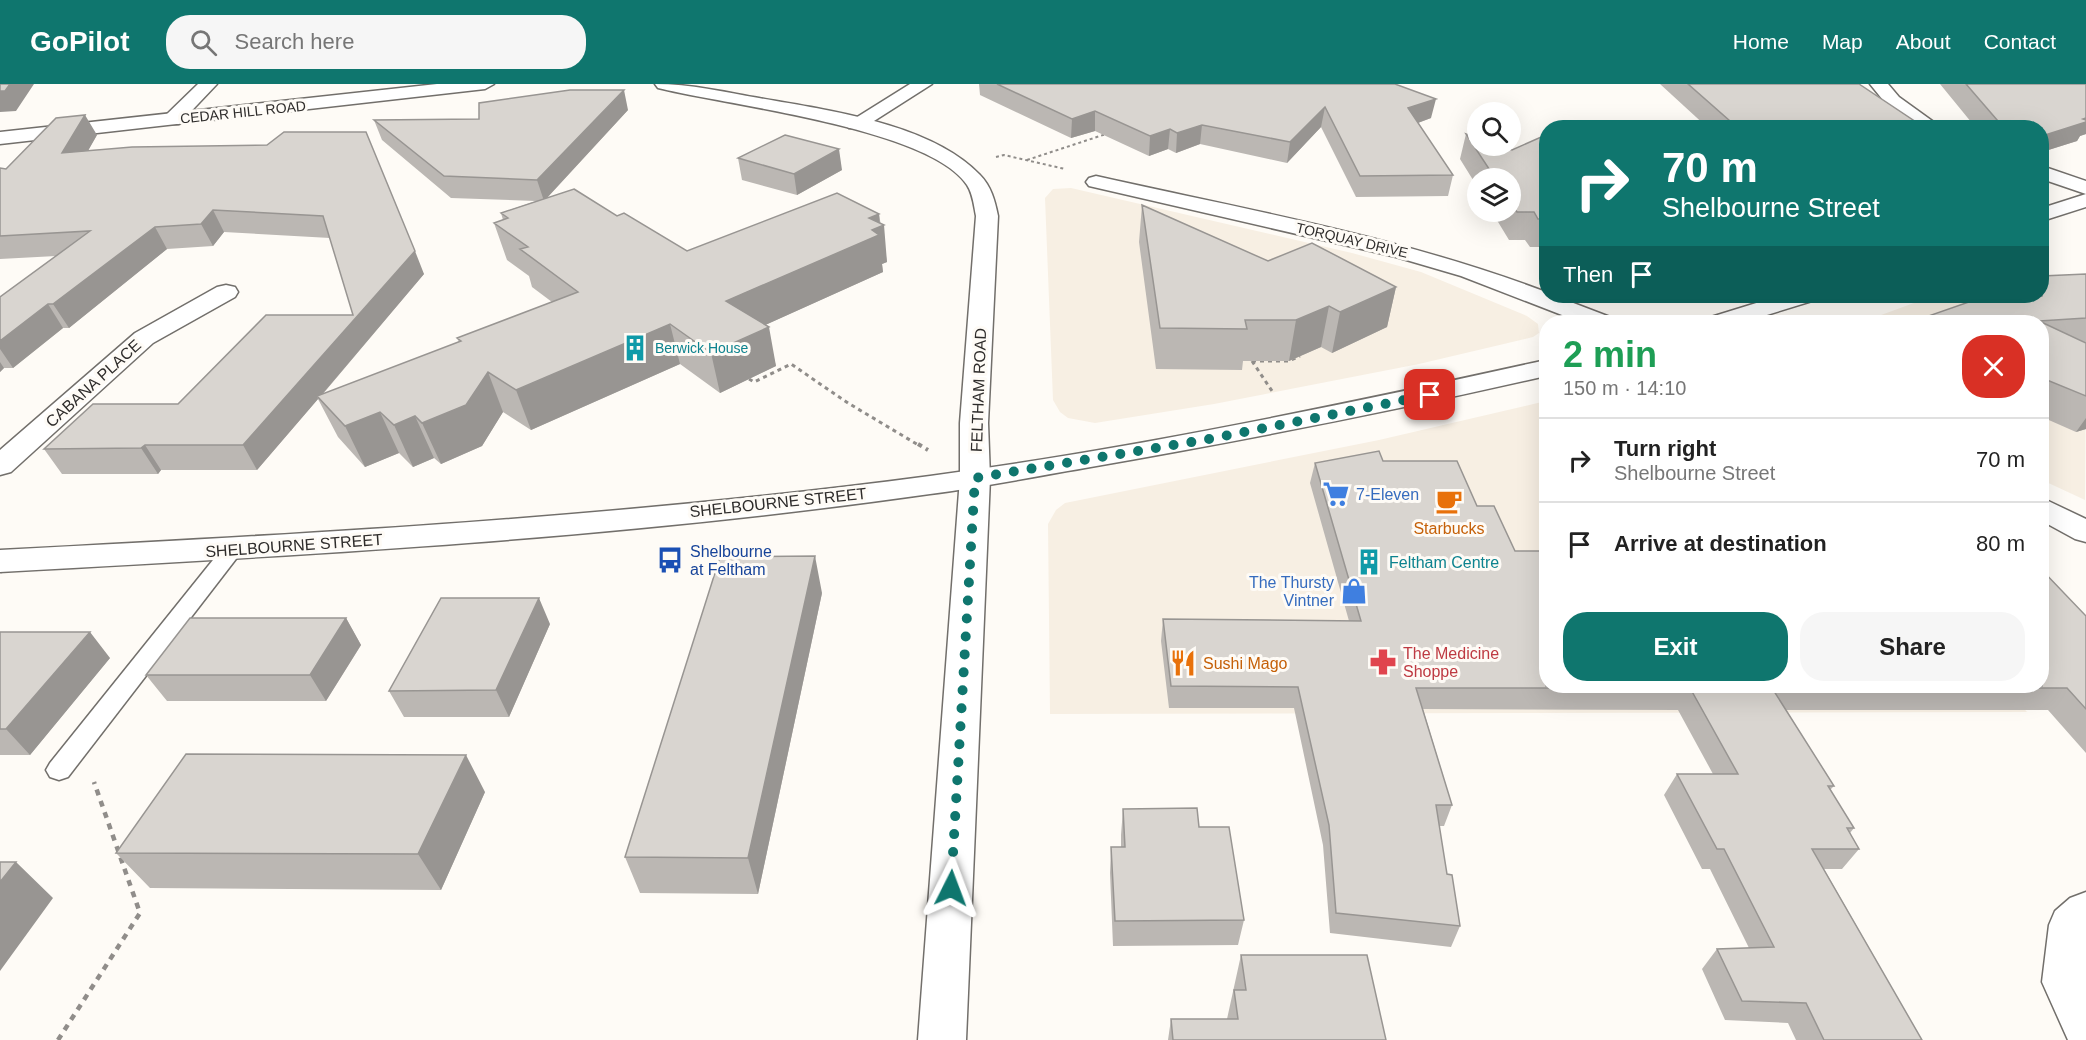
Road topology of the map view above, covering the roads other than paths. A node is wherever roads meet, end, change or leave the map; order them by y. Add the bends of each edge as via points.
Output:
1 (208, 84) edge
2 (485, 84) edge
3 (664, 84) edge
4 (923, 84) edge
5 (1879, 84) edge
6 (172, 120) junction
7 (1921, 120) edge
8 (856, 124) junction
9 (0, 138) edge
10 (2049, 175) edge
11 (1096, 182) road end
12 (2086, 188) edge
13 (2086, 200) edge
14 (2049, 213) edge
15 (226, 292) dead end
16 (1539, 297) edge
17 (1553, 303) edge
18 (1781, 303) edge
19 (1583, 315) edge
20 (1742, 315) edge
21 (1539, 370) edge
22 (0, 466) edge
23 (975, 478) junction
24 (2049, 512) edge
25 (2086, 532) edge
26 (232, 550) junction
27 (0, 561) edge
28 (58, 770) dead end
29 (2086, 912) edge
30 (2086, 1027) edge
31 (942, 1040) edge

1 - 6 street
2 - 6 street, CEDAR HILL ROAD
3 - 8 street, FELTHAM ROAD
4 - 8 street
5 - 7 street via 1893,101
6 - 9 street, CEDAR HILL ROAD
8 - 23 street, FELTHAM ROAD via 927,146 960,166 983,196 987,216 974,423
10 - 12 street
11 - 16 street, TORQUAY DRIVE via 1402,251 1480,274
13 - 14 street
15 - 22 street, CABANA PLACE via 144,338
17 - 19 street, TORQUAY DRIVE
18 - 20 street
21 - 23 street, SHELBOURNE STREET via 1215,437
23 - 26 street, SHELBOURNE STREET via 468,533
23 - 31 street, FELTHAM ROAD
24 - 25 street
26 - 27 street, SHELBOURNE STREET
26 - 28 lane
29 - 30 street via 2071,925 2065,982

